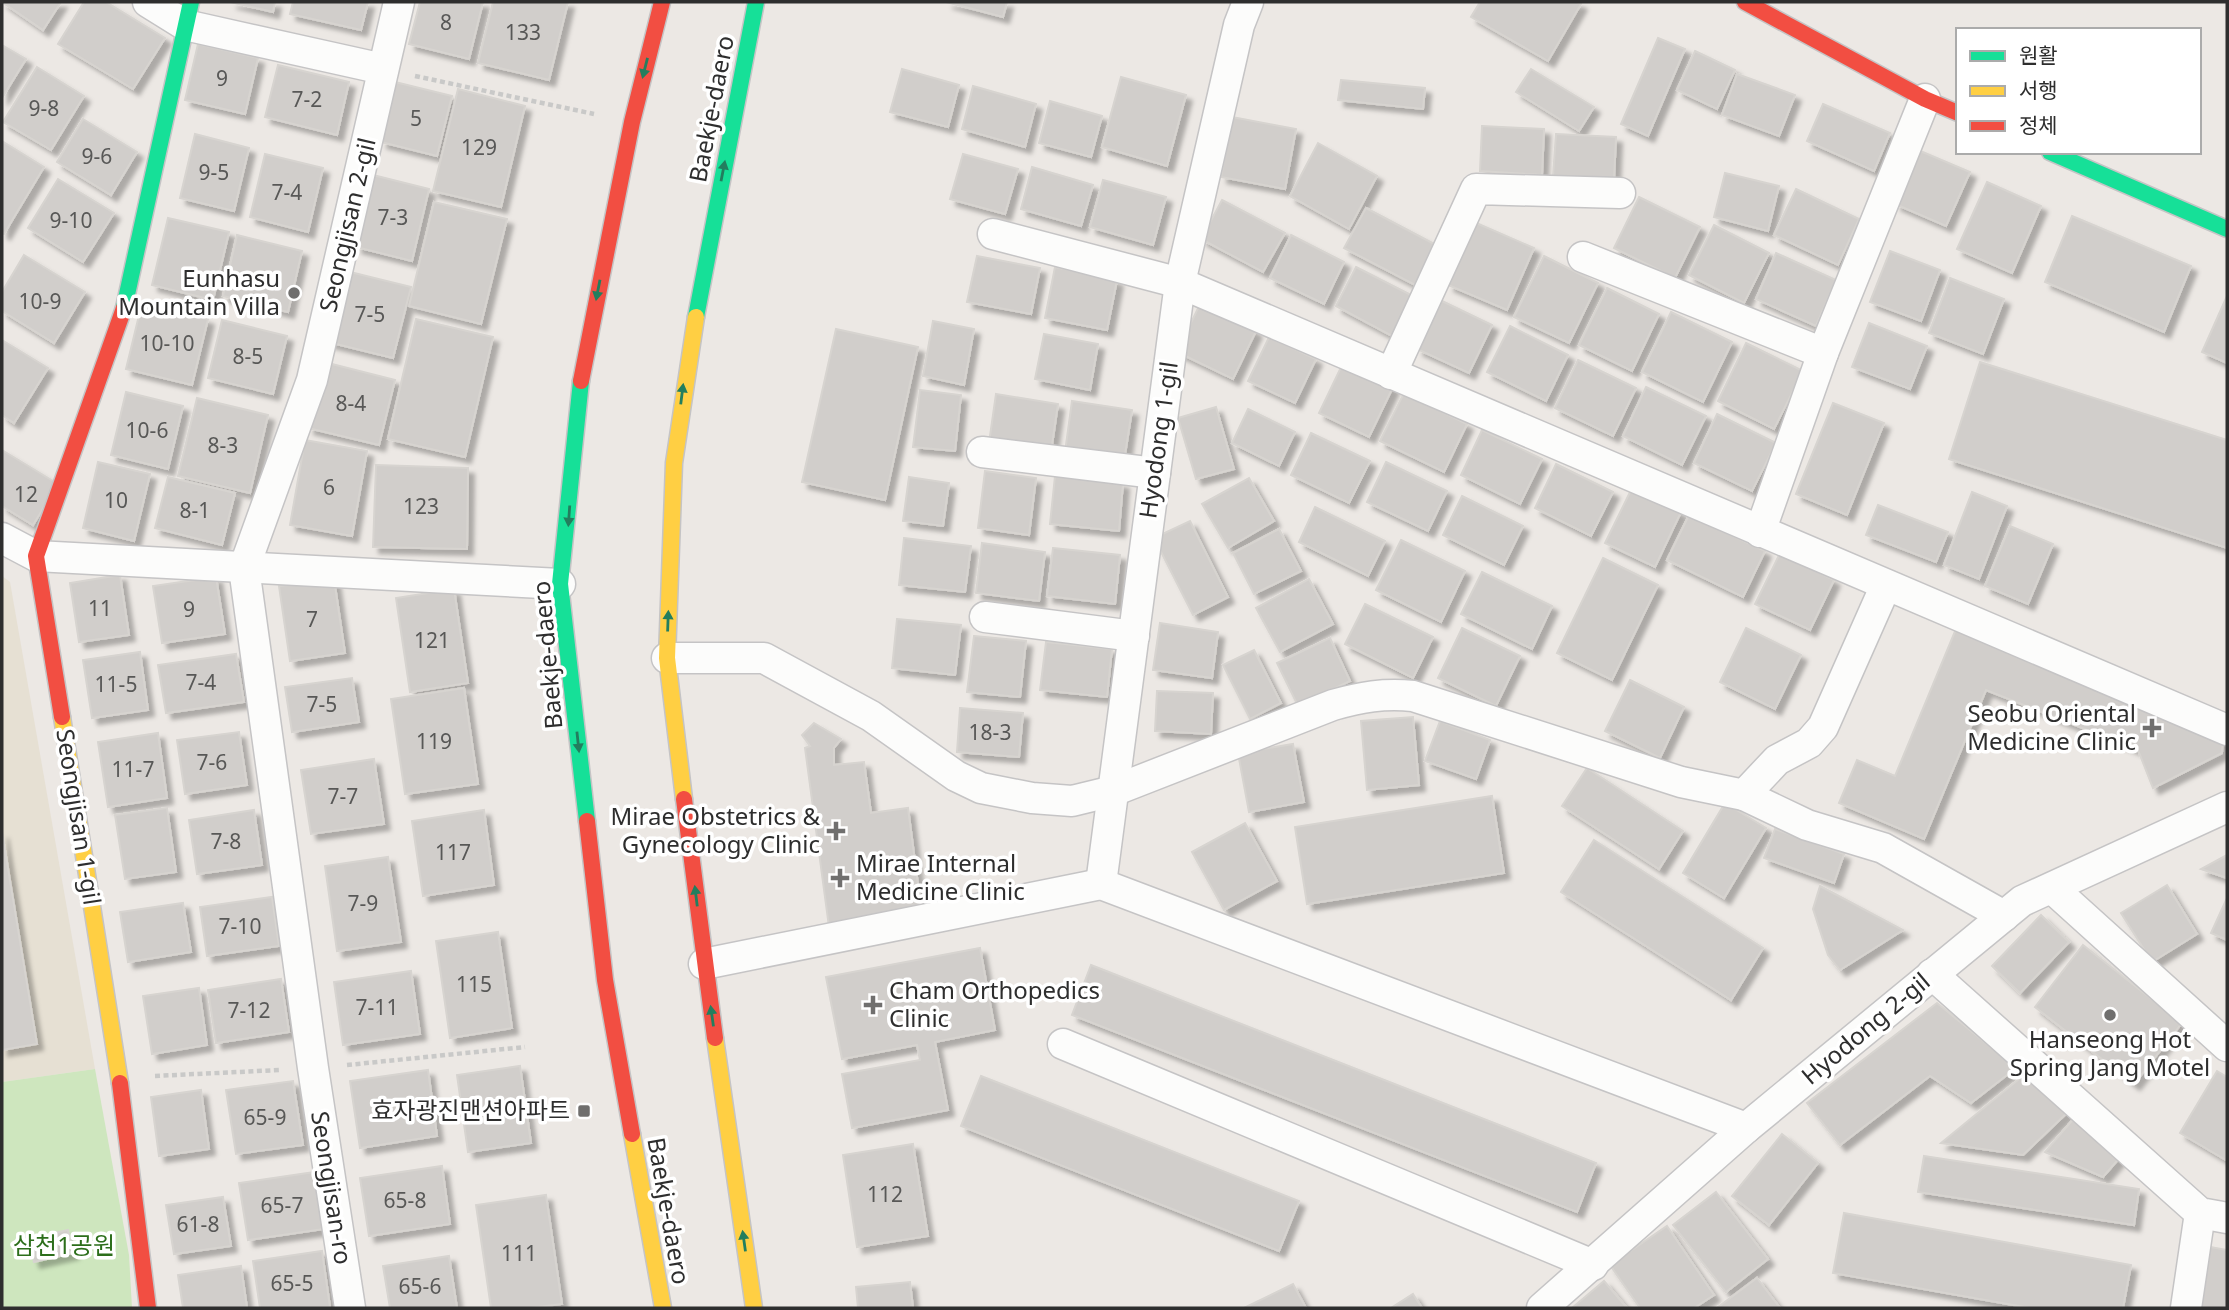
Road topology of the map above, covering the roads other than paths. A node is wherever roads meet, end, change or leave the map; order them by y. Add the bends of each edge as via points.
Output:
1 (148, 2) edge
2 (399, 2) edge
3 (662, 2) edge
4 (756, 2) edge
5 (1248, 2) edge
6 (1745, 2) edge
7 (188, 13) edge
8 (383, 69) junction
9 (1925, 99) junction
10 (1956, 112) edge
11 (2055, 154) edge
12 (1620, 193) dead end
13 (2227, 229) edge
14 (993, 234) dead end
15 (1583, 257) dead end
16 (1180, 283) junction
17 (1823, 352) junction
18 (1391, 374) junction
19 (982, 452) dead end
20 (1155, 473) junction
21 (1760, 532) junction
22 (2, 538) edge
23 (36, 556) junction
24 (244, 568) junction
25 (561, 584) junction
26 (1886, 584) junction
27 (985, 617) dead end
28 (1134, 636) junction
29 (667, 658) junction
30 (2227, 730) edge
31 (1113, 791) junction
32 (1744, 795) junction
33 (2227, 807) edge
34 (1101, 884) junction
35 (2052, 888) junction
36 (2004, 916) junction
37 (704, 964) junction
38 (1932, 974) junction
39 (1063, 1044) dead end
40 (2227, 1046) edge
41 (1746, 1128) junction
42 (2214, 1215) edge
43 (1593, 1265) junction
44 (148, 1308) edge
45 (351, 1308) edge
46 (663, 1308) edge
47 (754, 1308) edge
48 (1542, 1308) edge
49 (2186, 1308) edge

1 - 7 street
2 - 8 street, Seongjisan 2-gil
3 -> 25 street, Baekje-daero via 632,122 583,364
29 -> 4 street, Baekje-daero via 674,463 687,362
5 - 16 street, Hyodong 1-gil
6 - 9 street
7 - 8 street
7 - 23 street, Seongjisan 1-gil via 123,311
8 - 24 street, Seongjisan 2-gil via 313,380
9 - 10 street
9 - 17 street
11 - 13 street
12 - 18 street via 1476,189
14 - 16 street
15 - 17 street
16 - 18 street
16 - 20 street, Hyodong 1-gil
17 - 21 street
18 - 21 street
19 - 20 street
20 - 28 street, Hyodong 1-gil
21 - 26 street
22 - 23 street
23 - 24 street
23 - 44 street, Seongjisan 1-gil via 119,1078
24 - 25 street
24 - 45 street, Seongjisan-ro
25 -> 46 street, Baekje-daero via 605,980
26 - 30 street
26 - 32 street via 1823,727 1808,743 1777,760
27 - 28 street
28 - 31 street, Hyodong 1-gil
29 - 31 street via 764,657 871,716 956,776 981,788 1072,801
37 -> 29 street, Baekje-daero
31 - 32 street via 1333,705 1389,694 1413,696 1668,778
31 - 34 street, Hyodong 1-gil
32 - 36 street via 1807,825 1883,848
33 - 35 street, Hyodong 2-gil
34 - 37 street
34 - 41 street
35 - 36 street, Hyodong 2-gil via 2022,901
35 - 40 street
36 - 38 street, Hyodong 2-gil
47 -> 37 street, Baekje-daero
38 - 41 street, Hyodong 2-gil
38 - 42 street
39 - 43 street
41 - 43 street, Hyodong 2-gil
42 - 49 street
43 - 48 street, Hyodong 2-gil

